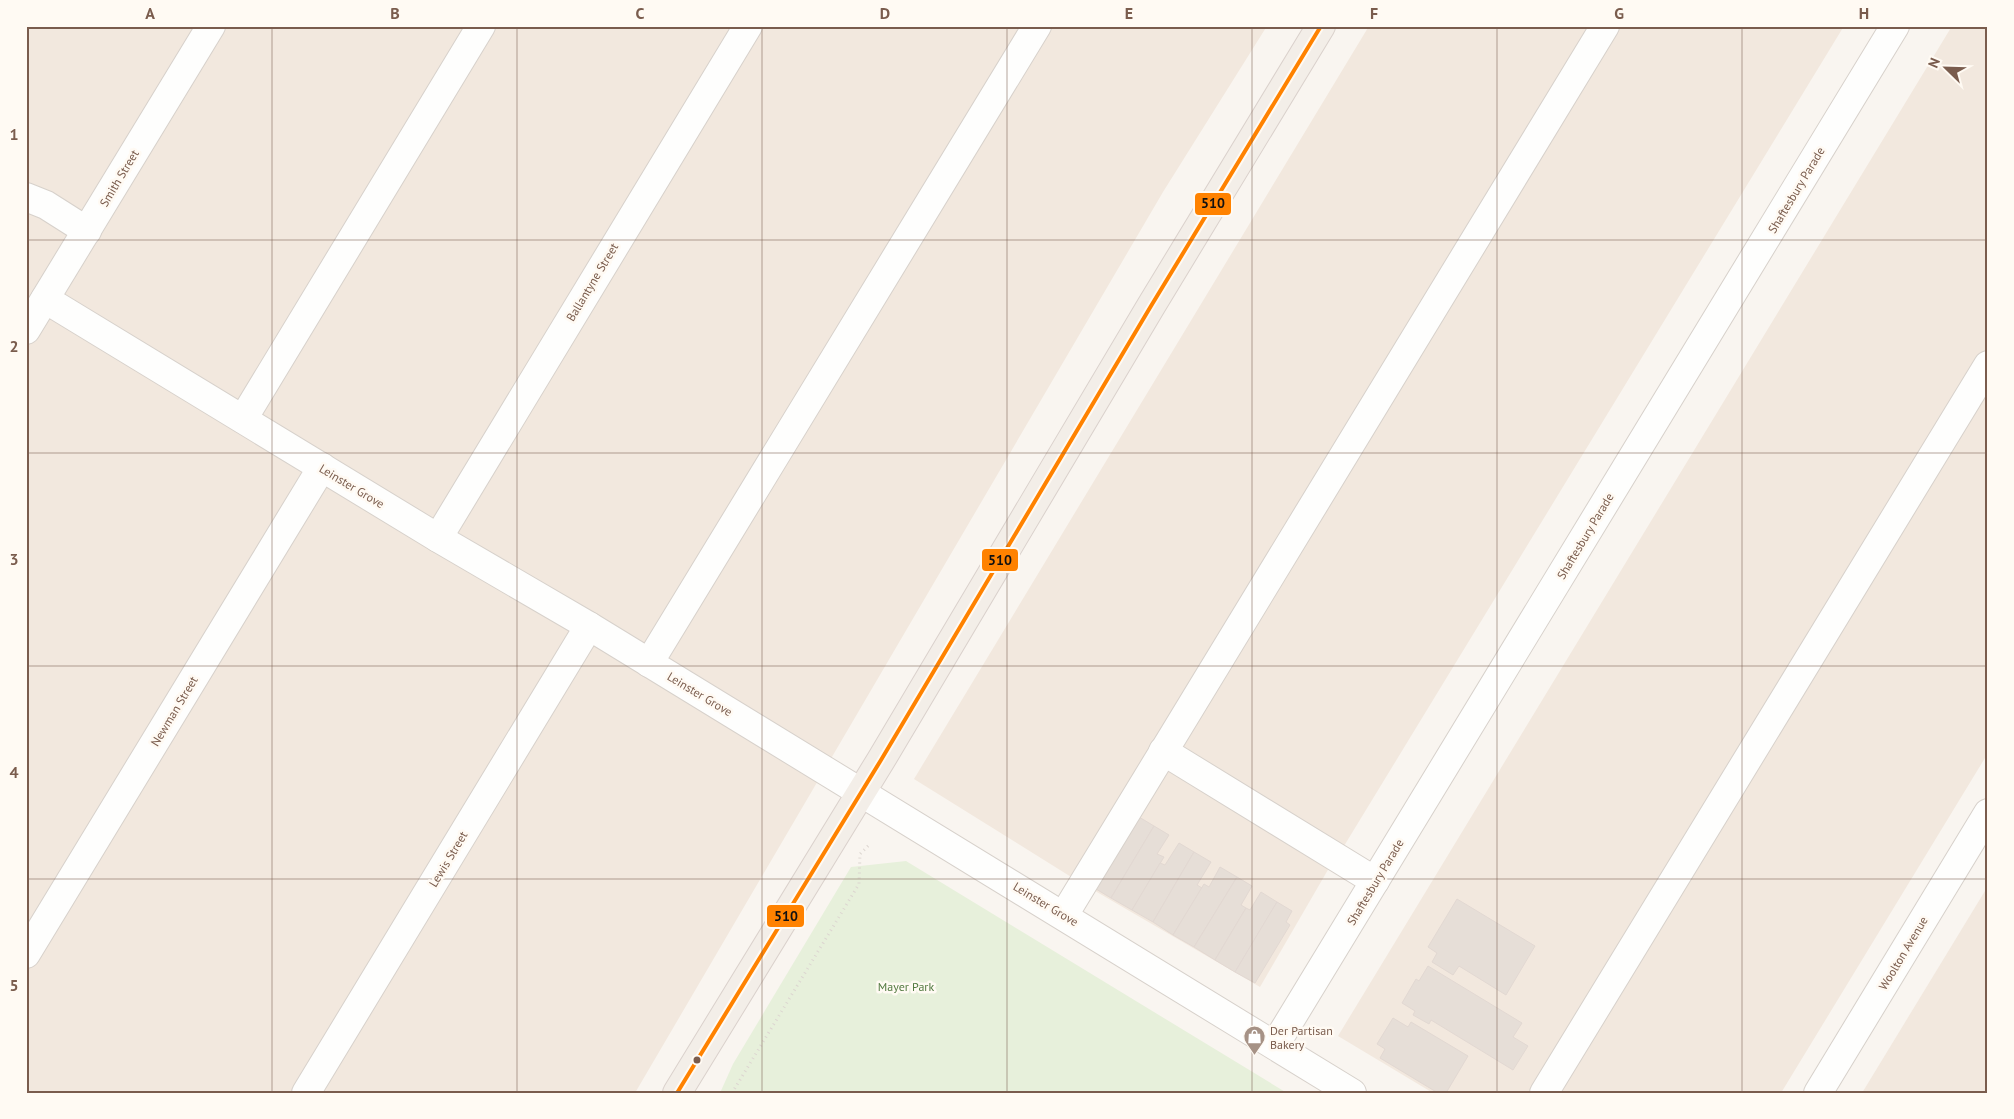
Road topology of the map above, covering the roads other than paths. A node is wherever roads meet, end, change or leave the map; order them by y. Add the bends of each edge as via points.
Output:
1 (211, 26) edge
2 (481, 26) edge
3 (748, 26) edge
4 (1037, 26) edge
5 (1321, 26) edge
6 (1605, 26) edge
7 (1896, 26) edge
8 (26, 197) edge
9 (87, 231) junction
10 (45, 299) junction
11 (26, 330) edge
12 (1988, 365) edge
13 (243, 419) junction
14 (322, 467) junction
15 (438, 538) junction
16 (589, 626) junction
17 (649, 663) junction
18 (1163, 751) junction
19 (861, 793) junction
20 (1988, 813) edge
21 (1375, 881) junction
22 (1064, 915) junction
23 (26, 954) edge
24 (1275, 1046) junction
25 (306, 1093) edge
26 (677, 1093) edge
27 (1352, 1093) edge
28 (1544, 1093) edge
29 (1818, 1093) edge

1 - 9 street, Smith Street
2 - 13 street
3 - 15 street, Ballantyne Street
4 - 17 street
5 - 19 main road
6 - 18 street
7 - 21 street, Shaftesbury Parade
8 - 9 street
9 - 10 street, Smith Street
10 - 11 street, Smith Street
10 - 13 street, Leinster Grove
12 - 28 street
13 - 14 street, Leinster Grove
14 - 15 street, Leinster Grove
14 - 23 street, Newman Street
15 - 16 street, Leinster Grove
16 - 17 street, Leinster Grove
16 - 25 street, Lewis Street
17 - 19 street, Leinster Grove
18 - 21 street
18 - 22 street
19 - 22 street, Leinster Grove
19 - 26 main road
20 - 29 street, Woolton Avenue
21 - 24 street, Shaftesbury Parade
22 - 24 street, Leinster Grove
24 - 27 street, Leinster Grove

